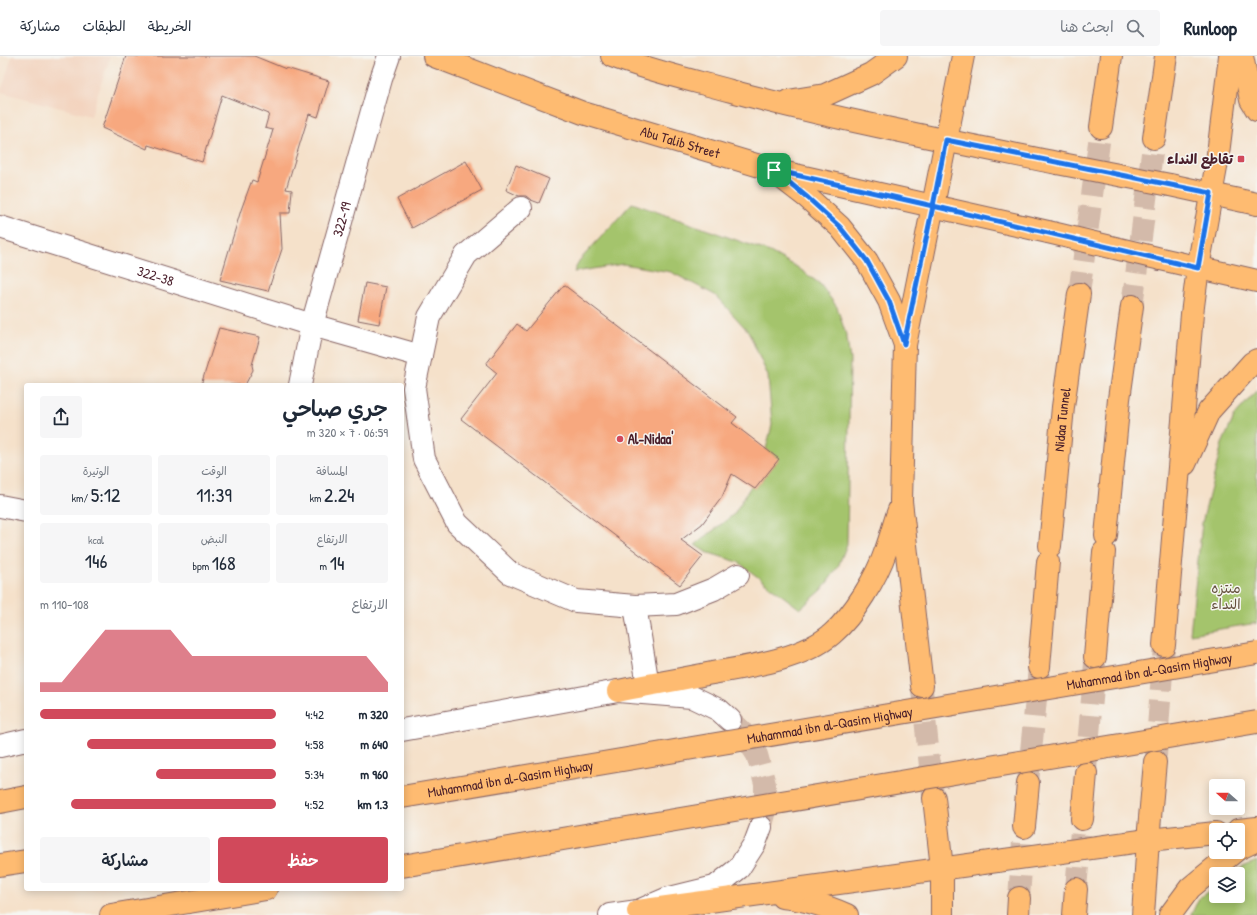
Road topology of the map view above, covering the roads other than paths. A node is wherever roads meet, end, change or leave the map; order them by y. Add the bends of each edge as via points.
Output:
1 (389, 56) edge
2 (434, 56) edge
3 (612, 56) edge
4 (896, 56) edge
5 (964, 56) edge
6 (1111, 56) edge
7 (1166, 56) edge
8 (1230, 56) edge
9 (1242, 56) edge
10 (776, 103) junction
11 (1257, 110) edge
12 (1101, 127) tunnel mouth
13 (1154, 138) tunnel mouth
14 (946, 140) junction
15 (774, 170) junction
16 (1211, 193) junction
17 (1257, 204) edge
18 (933, 206) junction
19 (521, 208) dead end
20 (0, 227) edge
21 (1198, 268) junction
22 (1257, 281) edge
23 (1079, 294) tunnel mouth
24 (1132, 306) tunnel mouth
25 (312, 325) junction
26 (904, 344) junction
27 (421, 356) junction
28 (1257, 360) edge
29 (300, 383) edge
30 (901, 501) junction
31 (0, 506) edge
32 (24, 511) edge
33 (1173, 534) junction
34 (738, 575) dead end
35 (635, 606) junction
36 (1164, 645) tunnel mouth
37 (1257, 653) edge
38 (1095, 657) tunnel mouth
39 (1039, 667) tunnel mouth
40 (648, 685) junction
41 (922, 686) tunnel mouth
42 (618, 691) junction
43 (730, 720) tunnel mouth
44 (1257, 722) edge
45 (404, 730) edge
46 (24, 740) edge
47 (0, 746) edge
48 (1155, 762) tunnel mouth
49 (1086, 773) tunnel mouth
50 (1028, 783) tunnel mouth
51 (24, 797) edge
52 (404, 797) edge
53 (934, 798) tunnel mouth
54 (0, 802) edge
55 (1082, 818) tunnel mouth
56 (761, 827) tunnel mouth
57 (1024, 827) tunnel mouth
58 (1257, 828) edge
59 (1245, 829) edge
60 (1209, 834) edge
61 (1148, 840) junction
62 (1257, 840) edge
63 (1245, 846) edge
64 (1225, 859) edge
65 (24, 861) edge
66 (0, 865) edge
67 (404, 866) edge
68 (942, 868) junction
69 (1076, 889) tunnel mouth
70 (254, 891) edge
71 (761, 895) junction
72 (638, 911) junction
73 (111, 915) edge
74 (610, 915) edge
75 (847, 915) edge
76 (942, 915) edge
77 (1074, 915) edge
78 (1144, 915) edge
79 (1170, 915) edge

1 - 25 street, 322-19
2 - 15 main road, Abu Talib Street via 583,113
3 - 10 main road via 636,66
4 - 10 main road via 871,74 825,95
5 - 14 main road
6 - 12 main road
7 - 13 main road
8 - 16 main road
9 - 11 main road via 1250,100
10 - 14 main road
14 - 16 main road, bridge
14 - 18 main road
15 - 18 main road, Abu Talib Street
15 - 26 main road via 840,227 867,261 889,301
16 - 17 main road
16 - 21 main road
18 - 21 main road, Abu Talib Street, bridge
18 - 26 main road
19 - 27 street via 466,254 429,317
20 - 25 street, 322-38
21 - 22 main road
21 - 33 main road
23 - 39 main road, Nidaa Tunnel via 1063,407
24 - 38 main road via 1119,399
25 - 27 street, 322-38
25 - 29 street, 322-19
26 - 30 main road
27 - 35 street via 414,388 424,459 457,523 510,573 576,601
28 - 33 main road via 1209,411 1182,470
30 - 40 main road via 886,552 857,605 845,621 817,645 790,656 753,665
30 - 41 main road
31 - 32 street
33 - 36 main road
34 - 35 street via 714,589 676,604
35 - 40 street
37 - 52 main road, Muhammad ibn al-Qasim Highway, bridge
40 - 42 main road
42 - 43 street via 692,697 719,710
42 - 45 street
44 - 67 main road, bridge
46 - 47 street
48 - 61 main road
49 - 55 main road
50 - 57 main road
51 - 54 main road
53 - 68 main road
56 - 72 street via 755,843 739,868 716,887 666,899
58 - 59 main road
60 - 61 main road
61 - 68 main road, bridge
61 - 78 main road
62 - 63 main road
64 - 79 main road via 1190,888
65 - 66 main road
68 - 71 main road
68 - 76 main road
69 - 77 main road
70 - 73 main road
71 - 72 main road
71 - 75 main road via 794,898 827,906
72 - 74 street

